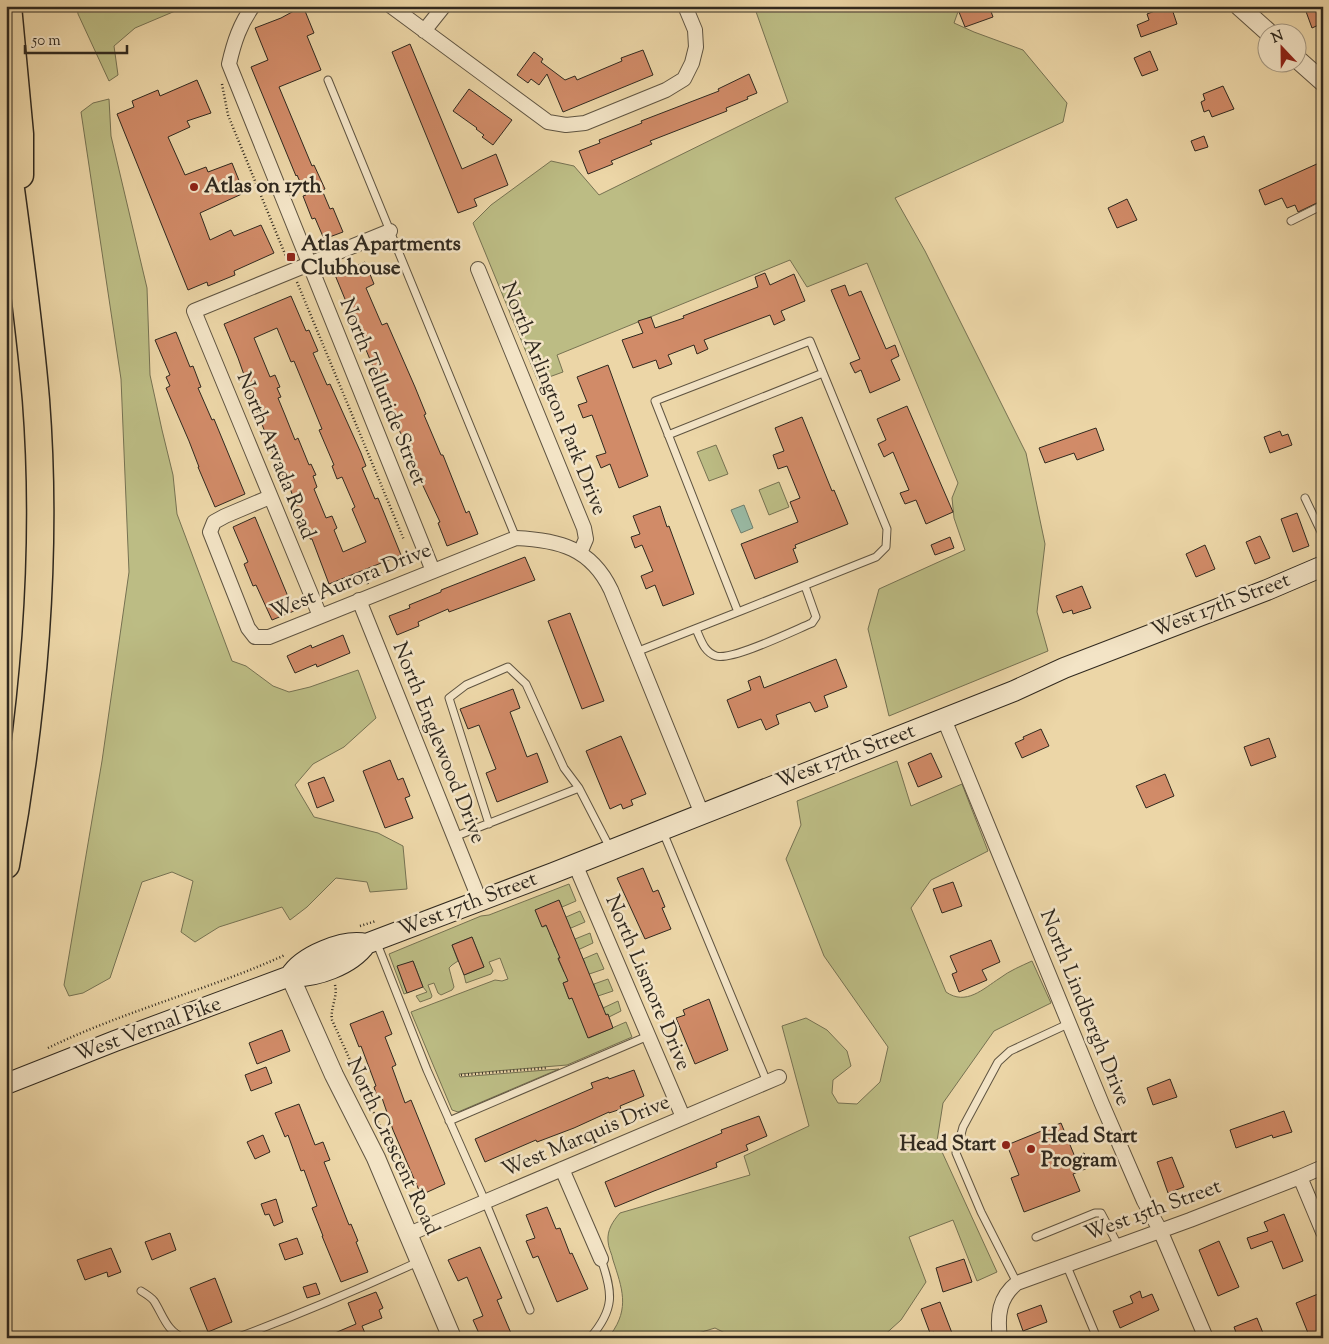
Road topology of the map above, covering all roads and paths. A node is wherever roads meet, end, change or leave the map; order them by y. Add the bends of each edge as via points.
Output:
1 (8, 6) edge
2 (253, 6) edge
3 (391, 6) edge
4 (444, 6) edge
5 (685, 6) edge
6 (1240, 6) edge
7 (1257, 22) edge
8 (424, 31) junction
9 (1306, 67) edge
10 (328, 80) dead end
11 (1323, 82) edge
12 (222, 83) dead end
13 (6, 152) edge
14 (1323, 206) edge
15 (1291, 221) dead end
16 (390, 231) junction
17 (20, 253) junction
18 (287, 260) dead end
19 (309, 265) junction
20 (478, 268) dead end
21 (298, 285) dead end
22 (824, 374) junction
23 (668, 434) junction
24 (270, 497) junction
25 (1305, 498) dead end
26 (1323, 536) edge
27 (516, 538) junction
28 (405, 542) dead end
29 (409, 552) dead end
30 (580, 553) junction
31 (1323, 566) edge
32 (433, 571) junction
33 (366, 580) dead end
34 (805, 586) junction
35 (359, 600) junction
36 (738, 612) junction
37 (320, 616) junction
38 (696, 629) junction
39 (636, 652) junction
40 (944, 719) junction
41 (579, 788) junction
42 (702, 814) junction
43 (489, 824) junction
44 (662, 830) junction
45 (454, 837) junction
46 (611, 850) junction
47 (575, 864) junction
48 (6, 865) edge
49 (480, 900) junction
50 (371, 942) junction
51 (286, 955) dead end
52 (290, 976) junction
53 (333, 980) dead end
54 (1068, 1024) junction
55 (648, 1036) junction
56 (42, 1051) dead end
57 (573, 1068) junction
58 (461, 1075) dead end
59 (773, 1079) joint
60 (6, 1084) edge
61 (683, 1117) junction
62 (449, 1121) junction
63 (389, 1148) dead end
64 (1323, 1166) edge
65 (562, 1169) junction
66 (1300, 1177) junction
67 (485, 1201) junction
68 (1160, 1230) junction
69 (1323, 1232) edge
70 (409, 1234) junction
71 (1036, 1237) dead end
72 (1118, 1245) junction
73 (601, 1259) joint
74 (420, 1260) junction
75 (1066, 1264) junction
76 (1017, 1283) junction
77 (141, 1291) dead end
78 (530, 1310) dead end
79 (184, 1338) edge
80 (236, 1338) edge
81 (452, 1338) edge
82 (590, 1338) edge
83 (1000, 1338) edge
84 (1098, 1338) edge
85 (1206, 1338) edge

1 - 17 highway via 20,134
2 - 19 street, North Telluride Street via 234,42 229,64
3 - 8 street
4 - 8 street
5 - 8 street via 695,30 696,48 684,79 666,90 585,123 566,126 548,122
6 - 7 street
9 - 11 street
10 - 16 lane
12 - 18 path via 228,115
13 - 17 highway
14 - 15 lane
16 - 19 street
16 - 27 lane
17 - 48 highway via 36,401 39,552 35,652 18,801
19 - 24 street, North Arvada Road via 194,311
19 - 32 street, North Telluride Street
20 - 30 street, North Arlington Park Drive via 584,528 586,539
21 - 28 path
22 - 23 lane
22 - 23 lane via 810,341 655,401
22 - 34 lane via 887,529 886,547 876,557
23 - 36 lane
24 - 37 street, North Arvada Road
24 - 37 street, West Aurora Drive via 214,522 210,532 248,627 256,636 269,636
25 - 26 lane
27 - 30 street, West Aurora Drive via 556,542
27 - 32 street, West Aurora Drive
29 - 33 path via 413,561
30 - 39 street via 606,579
31 - 40 main road, West 17th Street
32 - 35 street, West Aurora Drive
34 - 36 lane
34 - 38 lane via 816,617 812,623 738,654 718,657 705,650
35 - 37 street, West Aurora Drive
35 - 45 street, North Englewood Drive
36 - 38 lane
38 - 39 lane
39 - 42 street
40 - 42 main road, West 17th Street
40 - 54 street, North Lindbergh Drive
41 - 43 lane
41 - 43 lane via 564,768 526,684 508,667 466,685 449,698
41 - 46 lane
42 - 44 main road, West 17th Street
43 - 45 lane
44 - 46 main road, West 17th Street
44 - 59 lane
45 - 49 street, North Englewood Drive
46 - 47 main road, West 17th Street
47 - 49 main road, West 17th Street
47 - 55 street, North Lismore Drive
49 - 50 main road, West 17th Street
50 - 52 main road, West 17th Street via 350,960 309,976
50 - 62 lane
51 - 56 path
52 - 60 main road, West Vernal Pike
52 - 70 street, North Crescent Road
53 - 63 path via 336,993 332,1020
54 - 68 street, North Lindbergh Drive via 1144,1201
54 - 76 lane via 1010,1051 998,1062 962,1127 956,1152 981,1212
55 - 57 lane
55 - 61 street, North Lismore Drive
57 - 58 path
57 - 62 lane
59 - 61 street, West Marquis Drive
61 - 65 street, West Marquis Drive
62 - 67 lane
64 - 66 street, West 15th Street
65 - 67 street, West Marquis Drive
65 - 73 street
66 - 68 street, West 15th Street
66 - 69 street
67 - 70 street, West Marquis Drive
67 - 78 lane
68 - 72 street, West 15th Street
68 - 85 street, North Lindbergh Drive
70 - 74 street, North Crescent Road
71 - 72 lane via 1095,1212 1101,1213
72 - 75 street, West 15th Street
73 - 82 lane via 610,1294 609,1307
74 - 80 lane
74 - 81 street, North Crescent Road
75 - 76 street, West 15th Street
75 - 84 lane
76 - 83 street, West 15th Street via 1003,1299 999,1317
77 - 79 lane via 153,1299 164,1322

